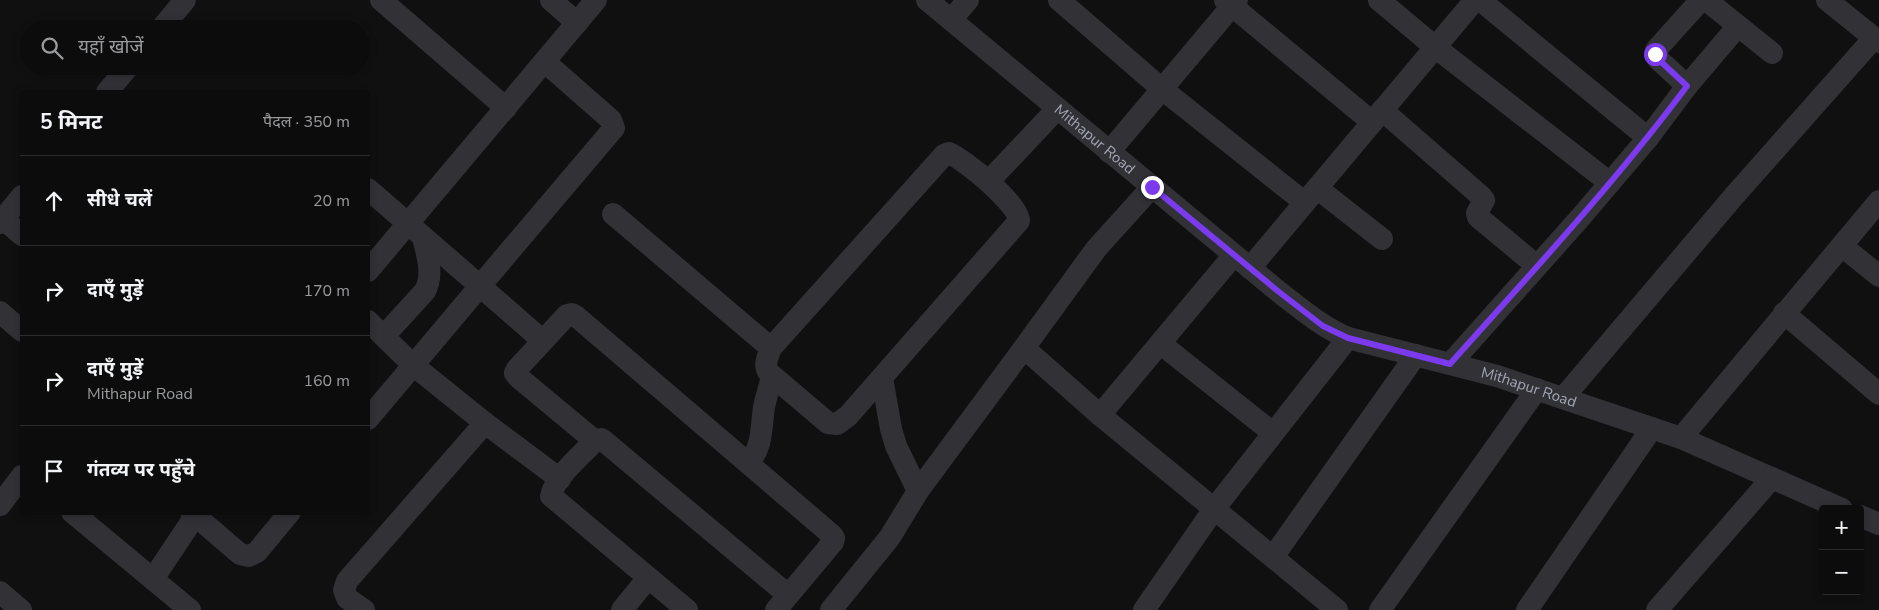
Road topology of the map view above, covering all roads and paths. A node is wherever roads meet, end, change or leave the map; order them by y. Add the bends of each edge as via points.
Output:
1 (185, 0) edge
2 (381, 0) edge
3 (551, 0) edge
4 (596, 0) edge
5 (927, 0) edge
6 (968, 0) edge
7 (1059, 0) edge
8 (1379, 0) edge
9 (1475, 0) edge
10 (1480, 0) edge
11 (1701, 0) edge
12 (1706, 0) edge
13 (1827, 0) edge
14 (1231, 2) edge
15 (168, 20) edge
16 (951, 20) junction
17 (577, 23) junction
18 (1738, 26) junction
19 (1876, 40) edge
20 (1435, 47) junction
21 (1772, 53) dead end
22 (545, 62) junction
23 (122, 75) edge
24 (1687, 86) junction
25 (1162, 89) junction
26 (110, 90) edge
27 (506, 108) junction
28 (1057, 108) junction
29 (1377, 116) junction
30 (1648, 138) junction
31 (1109, 152) junction
32 (989, 181) junction
33 (1610, 184) junction
34 (1152, 187) junction
35 (370, 191) edge
36 (1310, 195) junction
37 (20, 198) edge
38 (1879, 201) edge
39 (613, 214) dead end
40 (2, 221) edge
41 (415, 230) junction
42 (20, 234) edge
43 (1382, 239) dead end
44 (1842, 246) junction
45 (1242, 261) junction
46 (1537, 266) junction
47 (370, 270) edge
48 (1879, 276) edge
49 (480, 286) junction
50 (0, 312) edge
51 (1784, 313) junction
52 (376, 328) edge
53 (20, 329) edge
54 (1348, 338) junction
55 (542, 340) junction
56 (1161, 344) junction
57 (772, 348) junction
58 (1024, 348) junction
59 (1416, 355) junction
60 (414, 364) junction
61 (1450, 364) junction
62 (772, 376) junction
63 (882, 378) junction
64 (1537, 389) junction
65 (1879, 394) edge
66 (1563, 398) junction
67 (1100, 415) junction
68 (370, 417) edge
69 (485, 423) junction
70 (1652, 428) junction
71 (1273, 433) junction
72 (1681, 438) junction
73 (595, 440) junction
74 (748, 463) junction
75 (560, 478) junction
76 (1772, 478) junction
77 (20, 479) edge
78 (918, 491) junction
79 (0, 505) edge
80 (1833, 505) edge
81 (1214, 509) junction
82 (76, 515) edge
83 (192, 515) edge
84 (194, 515) edge
85 (288, 515) edge
86 (1864, 518) edge
87 (1879, 524) edge
88 (1273, 558) junction
89 (648, 578) junction
90 (153, 580) junction
91 (0, 592) edge
92 (782, 603) edge
93 (21, 610) edge
94 (190, 610) edge
95 (364, 610) edge
96 (622, 610) edge
97 (687, 610) edge
98 (831, 610) edge
99 (1144, 610) edge
100 (1337, 610) edge
101 (1380, 610) edge
102 (1527, 610) edge
103 (1658, 610) edge

1 - 15 street
2 - 27 street
3 - 17 street
4 - 17 street
5 - 16 street, Mithapur Road
6 - 16 street
7 - 25 street
8 - 20 street
9 - 20 street
10 - 30 street
11 - 24 street via 1655,54
12 - 18 street
13 - 19 street
14 - 25 street
14 - 29 street
16 - 28 street, Mithapur Road
17 - 22 street
18 - 21 street
18 - 24 street
19 - 66 street via 1728,204
20 - 29 street
20 - 33 street
22 - 27 street
22 - 49 street via 611,120 614,128
23 - 26 street
24 - 30 street
25 - 31 street
25 - 36 street
27 - 41 street
28 - 31 street, Mithapur Road
28 - 32 street
29 - 36 street
29 - 46 street via 1482,197 1484,200 1478,217
30 - 33 street
31 - 34 street, Mithapur Road
32 - 57 street via 952,154 944,155
32 - 63 street via 1019,216 1019,221
33 - 46 street
34 - 45 street, Mithapur Road
34 - 58 street via 1096,249
35 - 41 street
36 - 43 street
36 - 45 street
37 - 40 street
38 - 44 street
39 - 57 street
40 - 42 street
41 - 47 street
41 - 49 street
41 - 52 street via 430,270 428,286
44 - 48 street
44 - 51 street
45 - 54 street, Mithapur Road via 1323,326
45 - 56 street
46 - 61 street
49 - 55 street
49 - 60 street
50 - 53 street
51 - 65 street
51 - 72 street
52 - 60 street
54 - 59 street, Mithapur Road
54 - 71 street
55 - 73 street via 516,374
55 - 74 street via 567,315 572,314
56 - 67 street
56 - 71 street
57 - 62 street via 766,367
58 - 67 street
58 - 78 street
59 - 61 street, Mithapur Road
59 - 88 street
60 - 68 street
60 - 69 street
61 - 64 street, Mithapur Road
62 - 63 street via 828,423 834,424 848,416
62 - 74 street via 758,448
63 - 78 street via 896,446
64 - 66 street, Mithapur Road
64 - 101 street
66 - 70 street, Mithapur Road
67 - 81 street
69 - 75 street
69 - 95 street via 347,581 344,590 347,598
70 - 72 street, Mithapur Road
70 - 102 street
71 - 81 street
72 - 76 street, Mithapur Road
73 - 75 street
73 - 92 street via 604,441
74 - 92 street via 834,538
75 - 89 street via 552,497
76 - 80 street, Mithapur Road
76 - 103 street
77 - 79 street
78 - 98 street via 890,537
81 - 88 street
81 - 99 street
82 - 90 street
83 - 90 street
84 - 85 street via 240,554 249,556 257,552
86 - 87 street
88 - 100 street
89 - 96 street
89 - 97 street
90 - 94 street
91 - 93 street

